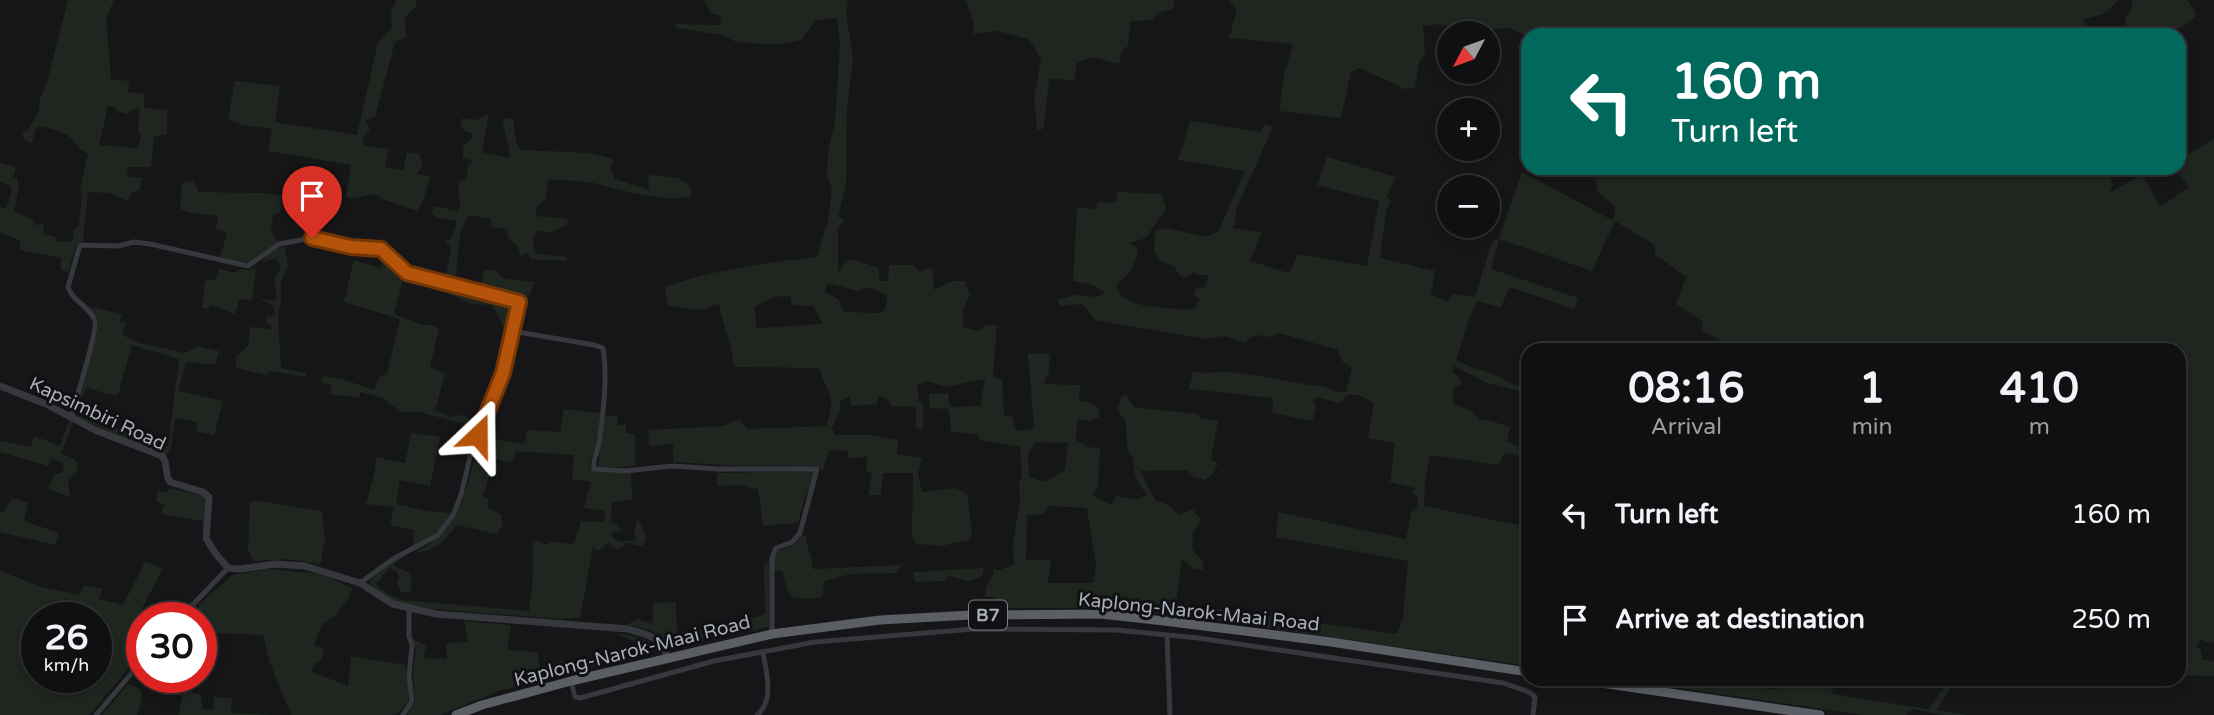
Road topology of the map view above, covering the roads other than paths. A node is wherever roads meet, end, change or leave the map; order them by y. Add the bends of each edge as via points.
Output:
1 (512, 331) junction
2 (0, 386) edge
3 (71, 418) junction
4 (228, 568) junction
5 (360, 583) junction
6 (195, 602) edge
7 (410, 609) junction
8 (1020, 615) junction
9 (891, 619) junction
10 (1020, 629) junction
11 (772, 634) junction
12 (894, 634) junction
13 (1167, 636) junction
14 (763, 652) junction
15 (668, 658) junction
16 (1521, 671) edge
17 (126, 680) edge
18 (570, 681) junction
19 (1622, 686) edge
20 (96, 715) edge
21 (403, 715) edge
22 (456, 715) edge
23 (757, 715) edge
24 (1170, 715) edge
25 (1533, 715) edge
26 (1820, 715) edge

1 - 3 street via 519,302 407,273 374,247 301,239 273,247 248,266 150,244 80,245 68,287 96,327
1 - 5 street via 503,373 446,526
1 - 11 street via 603,348 601,423 594,469 817,469 800,533 776,548 772,558
2 - 3 street, Kapsimbiri Road
3 - 4 street, Kapsimbiri Road via 162,456 170,482 206,494 211,502 206,538
4 - 5 street via 305,566
4 - 6 street
5 - 7 street
7 - 15 street via 628,629 654,637
7 - 21 street via 412,701
8 - 9 highway, Kaplong-Narok-Maai Road / B7
8 - 10 street
8 - 16 highway, Kaplong-Narok-Maai Road / B7 via 1101,614 1239,629
9 - 11 highway, Kaplong-Narok-Maai Road / B7
9 - 12 street
10 - 12 street
10 - 13 street via 1116,630
11 - 15 highway, Kaplong-Narok-Maai Road / B7
12 - 14 street
13 - 24 street
13 - 25 street via 1503,683 1535,697
14 - 18 street via 713,661 582,698 575,697
14 - 23 street via 768,697
15 - 18 highway, Kaplong-Narok-Maai Road / B7
17 - 20 street
18 - 22 highway, Kaplong-Narok-Maai Road / B7
19 - 26 highway

